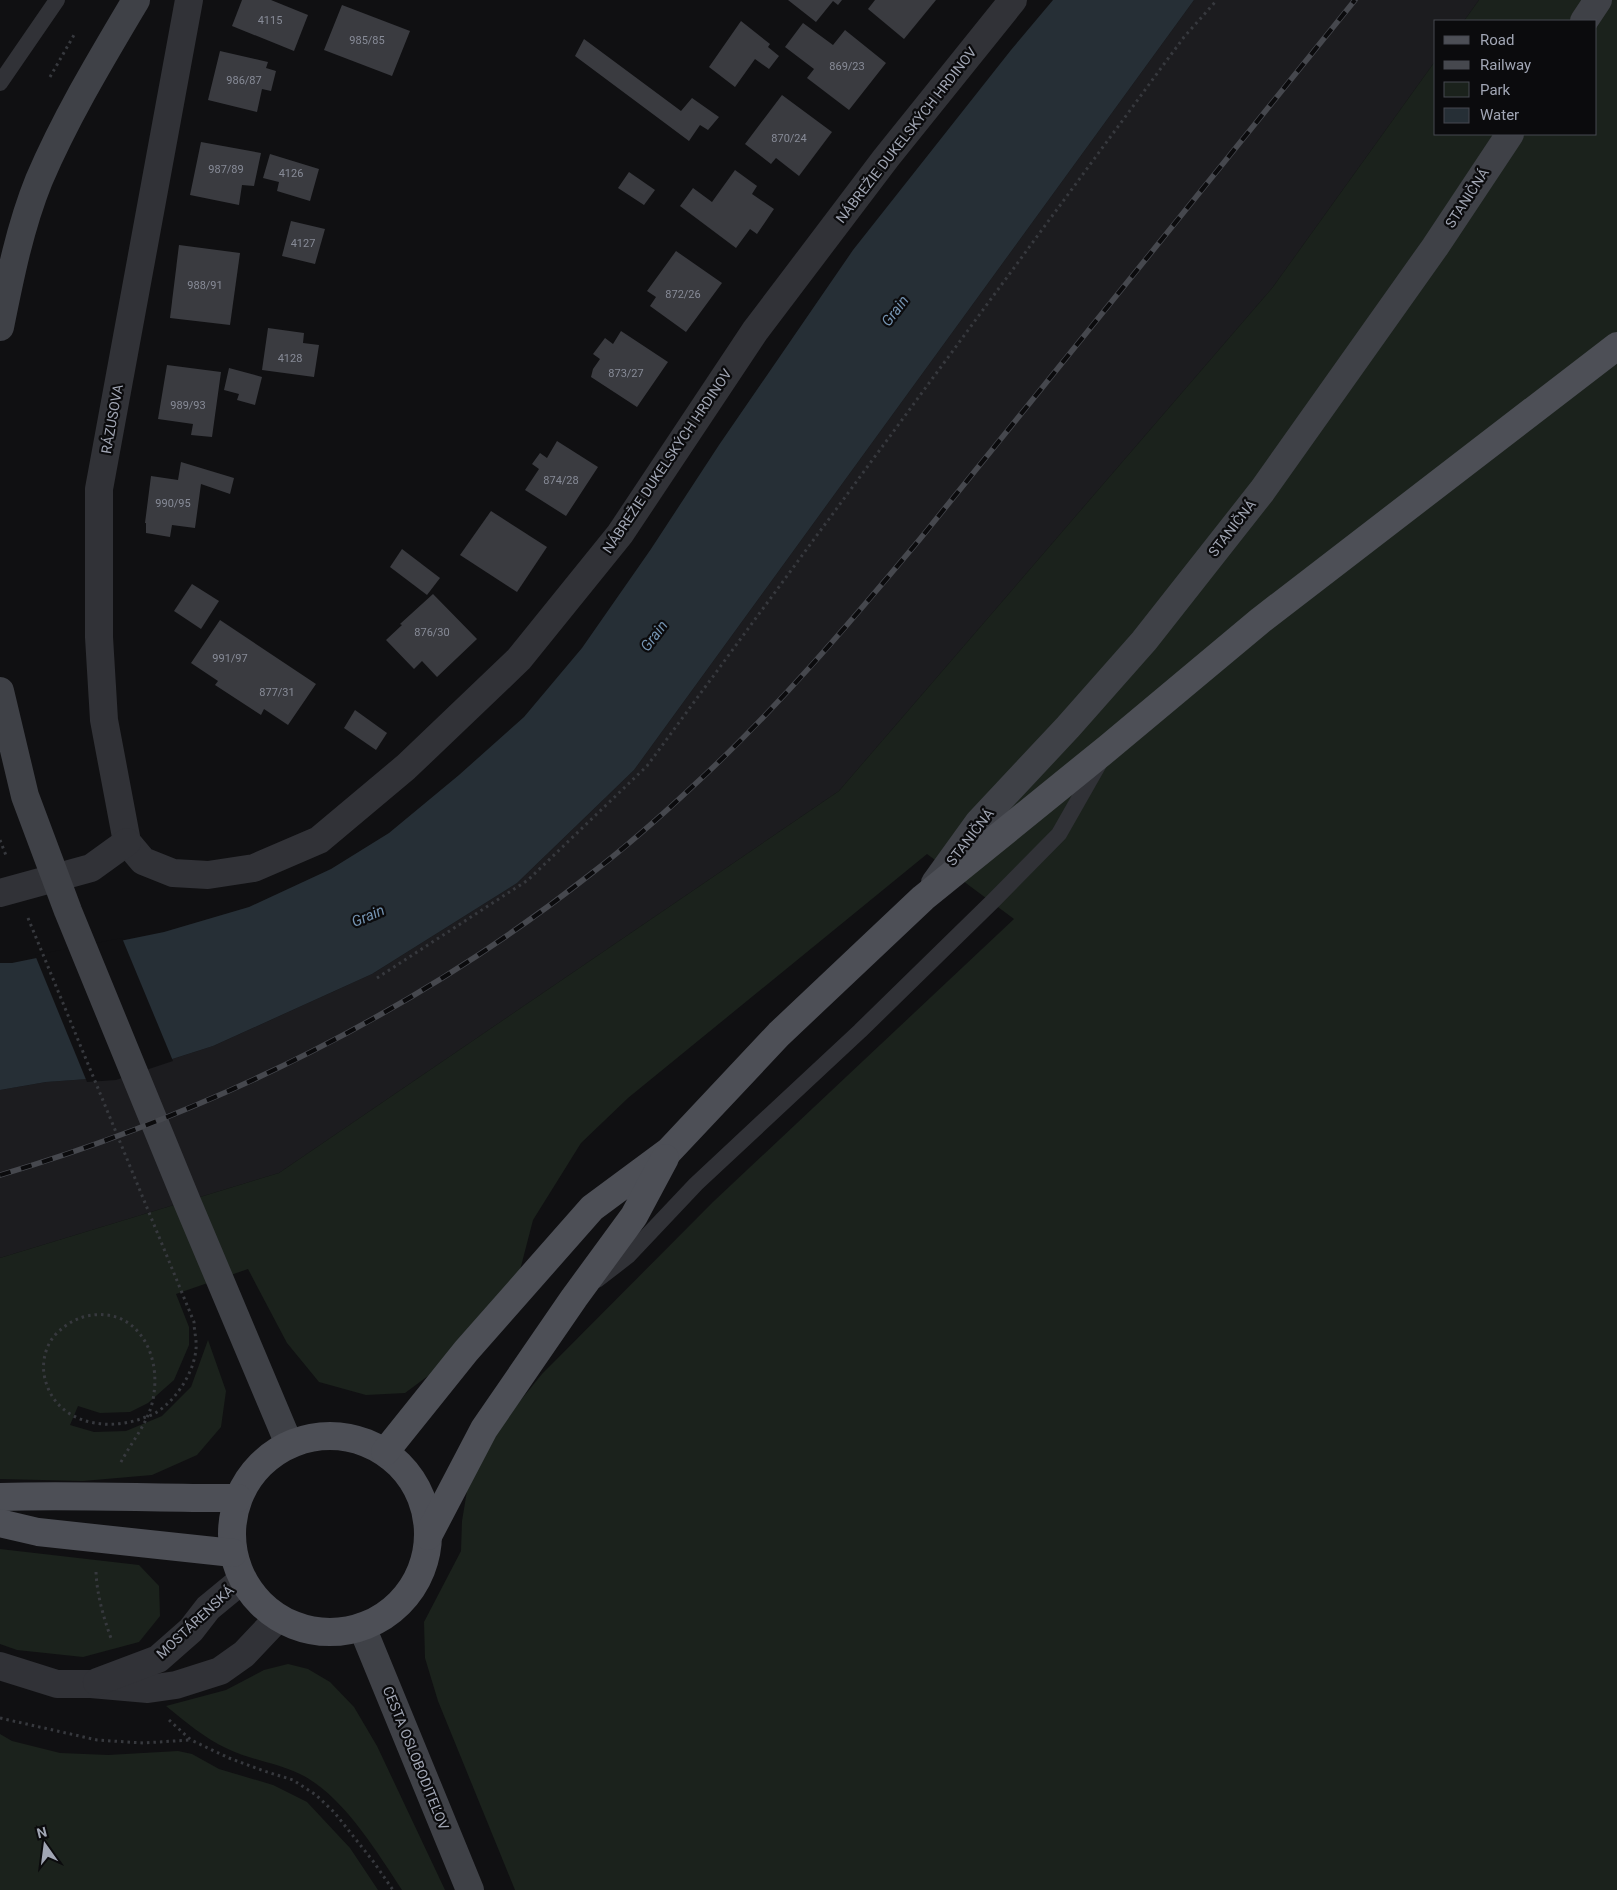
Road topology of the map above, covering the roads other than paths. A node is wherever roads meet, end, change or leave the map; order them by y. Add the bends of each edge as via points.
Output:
1 (57, 0) edge
2 (136, 0) edge
3 (189, 0) edge
4 (1013, 0) edge
5 (1598, 0) edge
6 (1585, 20) edge
7 (0, 83) edge
8 (1509, 135) edge
9 (0, 327) edge
10 (1617, 346) edge
11 (0, 691) edge
12 (1109, 747) junction
13 (127, 842) junction
14 (0, 893) edge
15 (924, 898) junction
16 (669, 1150) junction
17 (574, 1298) junction
18 (289, 1444) junction
19 (385, 1452) junction
20 (0, 1497) edge
21 (238, 1498) junction
22 (0, 1523) edge
23 (428, 1536) junction
24 (233, 1553) junction
25 (242, 1580) junction
26 (278, 1618) junction
27 (362, 1627) junction
28 (0, 1666) edge
29 (91, 1684) junction
30 (470, 1890) edge

1 - 7 lane
2 - 9 main road via 66,122 39,182 15,254
3 - 13 street, RÁZUSOVA via 100,489 99,637 104,720
4 - 13 street, NÁBREŽIE DUKELSKÝCH HRDINOV via 886,158 755,331 620,534 519,659 413,760 319,840 254,868 208,875 173,873 143,861
5 - 6 main road
8 - 15 main road, STANIČNÁ via 1435,247 1262,490 1144,641 979,822
10 - 12 main road via 1261,620
11 - 18 main road via 25,796 68,911
12 - 15 main road
12 - 17 lane via 1059,834 881,1010 696,1184 628,1256
13 - 14 street via 92,868
15 - 16 main road via 778,1034
16 - 17 main road via 634,1216
16 - 19 main road via 592,1208 466,1351
17 - 23 main road via 484,1429
18 - 19 main road via 328,1436 368,1443
18 - 21 main road via 250,1476
19 - 23 main road via 404,1469 418,1490 426,1512
20 - 21 main road
21 - 24 main road via 231,1525
22 - 24 main road via 38,1532
23 - 27 main road via 425,1560 416,1582 402,1601
24 - 25 main road
25 - 26 main road via 257,1601
25 - 29 street, MOSTÁRENSKÁ via 208,1608 191,1630 158,1659
26 - 27 main road via 319,1632 341,1632
26 - 29 street, MOSTÁRENSKÁ via 244,1654 220,1671 176,1685 148,1689
27 - 30 main road, CESTA OSLOBODITEĽOV
28 - 29 street, MOSTÁRENSKÁ via 57,1684

